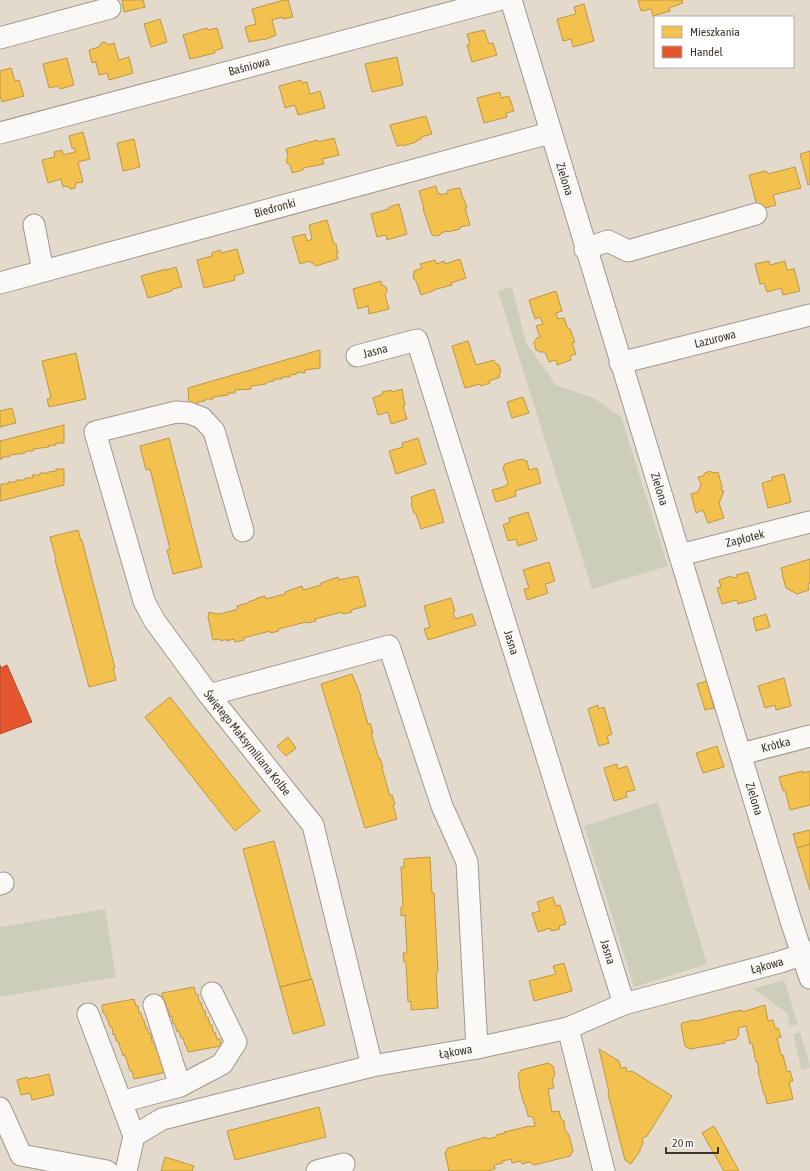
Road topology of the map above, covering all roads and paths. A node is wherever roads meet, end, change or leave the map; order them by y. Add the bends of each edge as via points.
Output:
1 (498, 0) edge
2 (510, 0) edge
3 (110, 8) dead end
4 (0, 38) edge
5 (0, 133) edge
6 (550, 133) junction
7 (756, 214) dead end
8 (34, 225) dead end
9 (585, 249) junction
10 (43, 271) junction
11 (0, 283) edge
12 (810, 315) edge
13 (357, 356) dead end
14 (620, 363) junction
15 (810, 522) edge
16 (243, 531) dead end
17 (680, 555) junction
18 (209, 695) junction
19 (810, 736) edge
20 (741, 754) junction
21 (806, 953) edge
22 (810, 978) edge
23 (212, 993) dead end
24 (624, 1004) junction
25 (154, 1005) dead end
26 (88, 1014) dead end
27 (568, 1028) junction
28 (477, 1048) junction
29 (372, 1066) junction
30 (180, 1086) junction
31 (121, 1102) junction
32 (0, 1108) edge
33 (134, 1136) junction
34 (344, 1164) dead end
35 (107, 1171) edge
36 (126, 1171) edge
37 (317, 1171) edge
38 (604, 1171) edge

1 - 5 street, Baśniowa
2 - 6 street, Zielona
3 - 4 street
6 - 9 street, Zielona
6 - 10 street, Biedronki
7 - 9 street via 628,251 608,242
8 - 10 street
9 - 14 street, Zielona
10 - 11 street, Biedronki
12 - 14 street, Lazurowa
13 - 24 street, Jasna via 417,340
14 - 17 street, Zielona
15 - 17 street, Zapłotek
16 - 18 street, Świętego Maksymiliana Kolbe via 214,431 202,418 176,412 95,432 144,601 154,620
17 - 20 street, Zielona
18 - 28 street via 389,646 442,806 467,862
18 - 29 street, Świętego Maksymiliana Kolbe via 313,825
19 - 20 street, Krótka
20 - 21 street, Zielona via 791,921
21 - 22 street, Zielona
21 - 24 street, Łąkowa
23 - 30 street via 236,1042 222,1064
24 - 27 street, Łąkowa
25 - 30 street
26 - 31 street
27 - 28 street, Łąkowa
27 - 38 street
28 - 29 street, Łąkowa
29 - 33 street, Łąkowa via 162,1120
30 - 31 street
31 - 33 street
32 - 35 street via 21,1155
33 - 36 street
34 - 37 street

